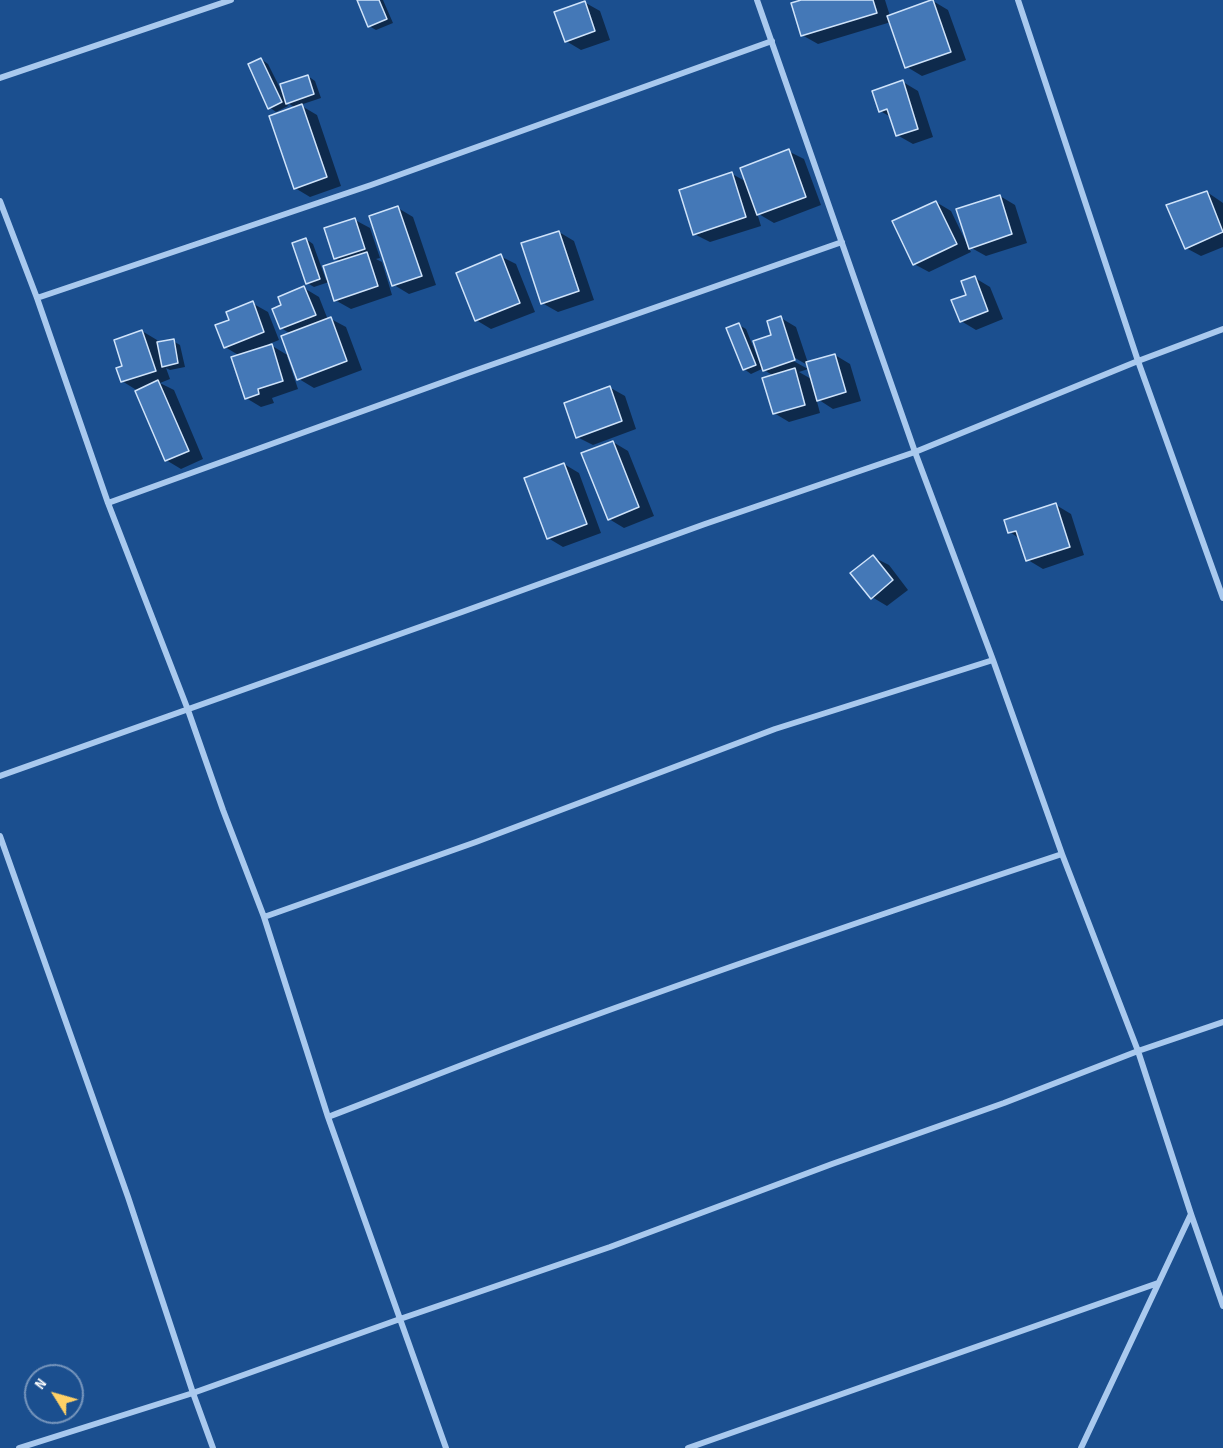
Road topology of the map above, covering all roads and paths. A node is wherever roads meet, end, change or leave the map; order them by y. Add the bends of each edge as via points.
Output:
1 (231, 0) edge
2 (757, 0) edge
3 (1018, 0) edge
4 (772, 41) junction
5 (0, 78) edge
6 (0, 201) edge
7 (842, 242) junction
8 (37, 298) junction
9 (1223, 329) edge
10 (1138, 361) junction
11 (915, 452) junction
12 (108, 503) junction
13 (1223, 598) edge
14 (993, 660) junction
15 (188, 710) junction
16 (0, 776) edge
17 (0, 836) edge
18 (1062, 854) junction
19 (264, 917) junction
20 (1223, 1022) edge
21 (1138, 1051) junction
22 (328, 1117) junction
23 (1191, 1214) junction
24 (1158, 1283) junction
25 (1223, 1306) edge
26 (400, 1319) junction
27 (192, 1393) junction
28 (19, 1448) edge
29 (213, 1448) edge
30 (446, 1448) edge
31 (688, 1448) edge
32 (1081, 1448) edge

1 - 5 street
2 - 4 street
3 - 10 street
4 - 7 street
4 - 8 street via 371,185
6 - 8 street
7 - 11 street
7 - 12 street
8 - 12 street
9 - 10 street
10 - 11 street
10 - 13 street
11 - 14 street
11 - 15 street
12 - 15 street
14 - 18 street
14 - 19 street via 775,729
15 - 16 street
15 - 19 street
17 - 27 street via 124,1186
18 - 21 street
18 - 22 street via 727,968
19 - 22 street
20 - 21 street
21 - 23 street
21 - 26 street via 610,1247
22 - 26 street
23 - 24 street
23 - 25 street
24 - 31 street
24 - 32 street
26 - 27 street
26 - 30 street
27 - 28 street
27 - 29 street

